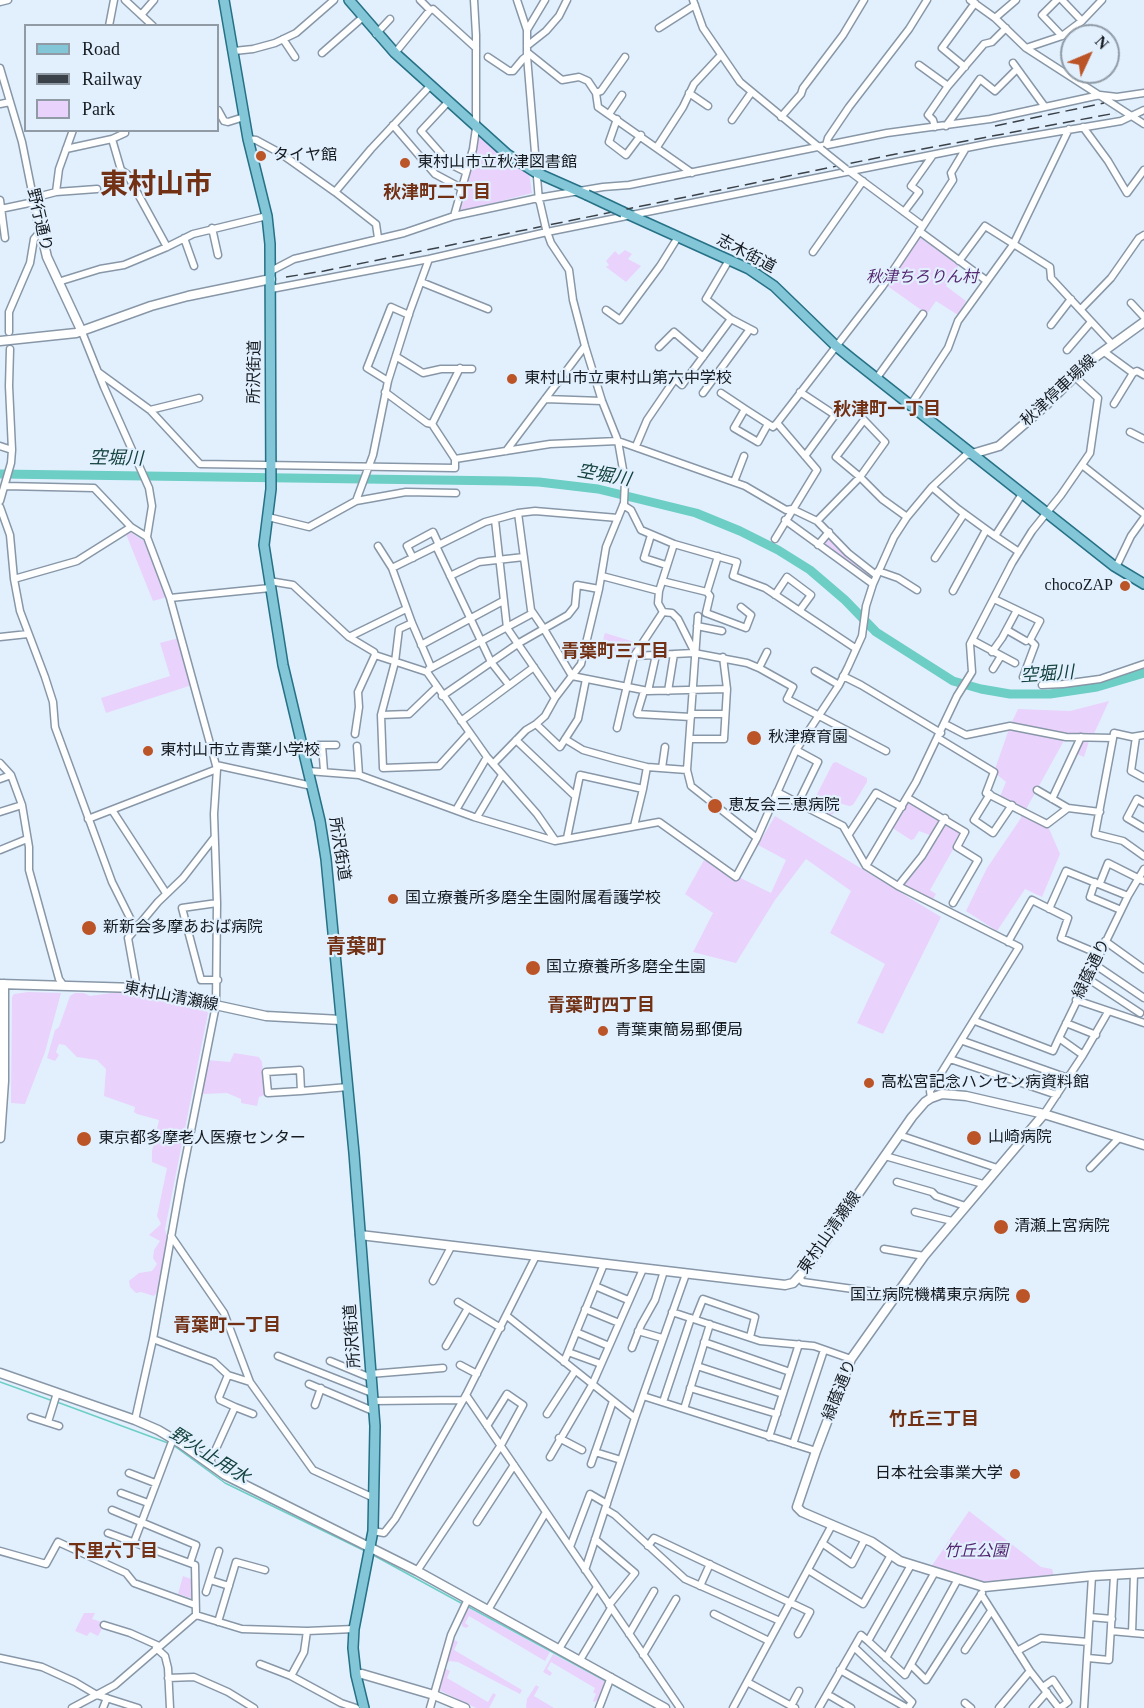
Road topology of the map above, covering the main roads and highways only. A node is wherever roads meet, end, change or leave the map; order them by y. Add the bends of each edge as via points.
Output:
1 (224, 0) edge
2 (350, 0) edge
3 (1144, 584) edge
4 (364, 1708) edge

1 - 4 main road, 所沢街道 via 270,244 271,487 264,545 283,665 327,866 348,1087 373,1402 373,1531 353,1648
2 - 3 main road, 志木街道, bridge via 395,53 507,154 536,172 749,269 774,286 876,379 1114,566

